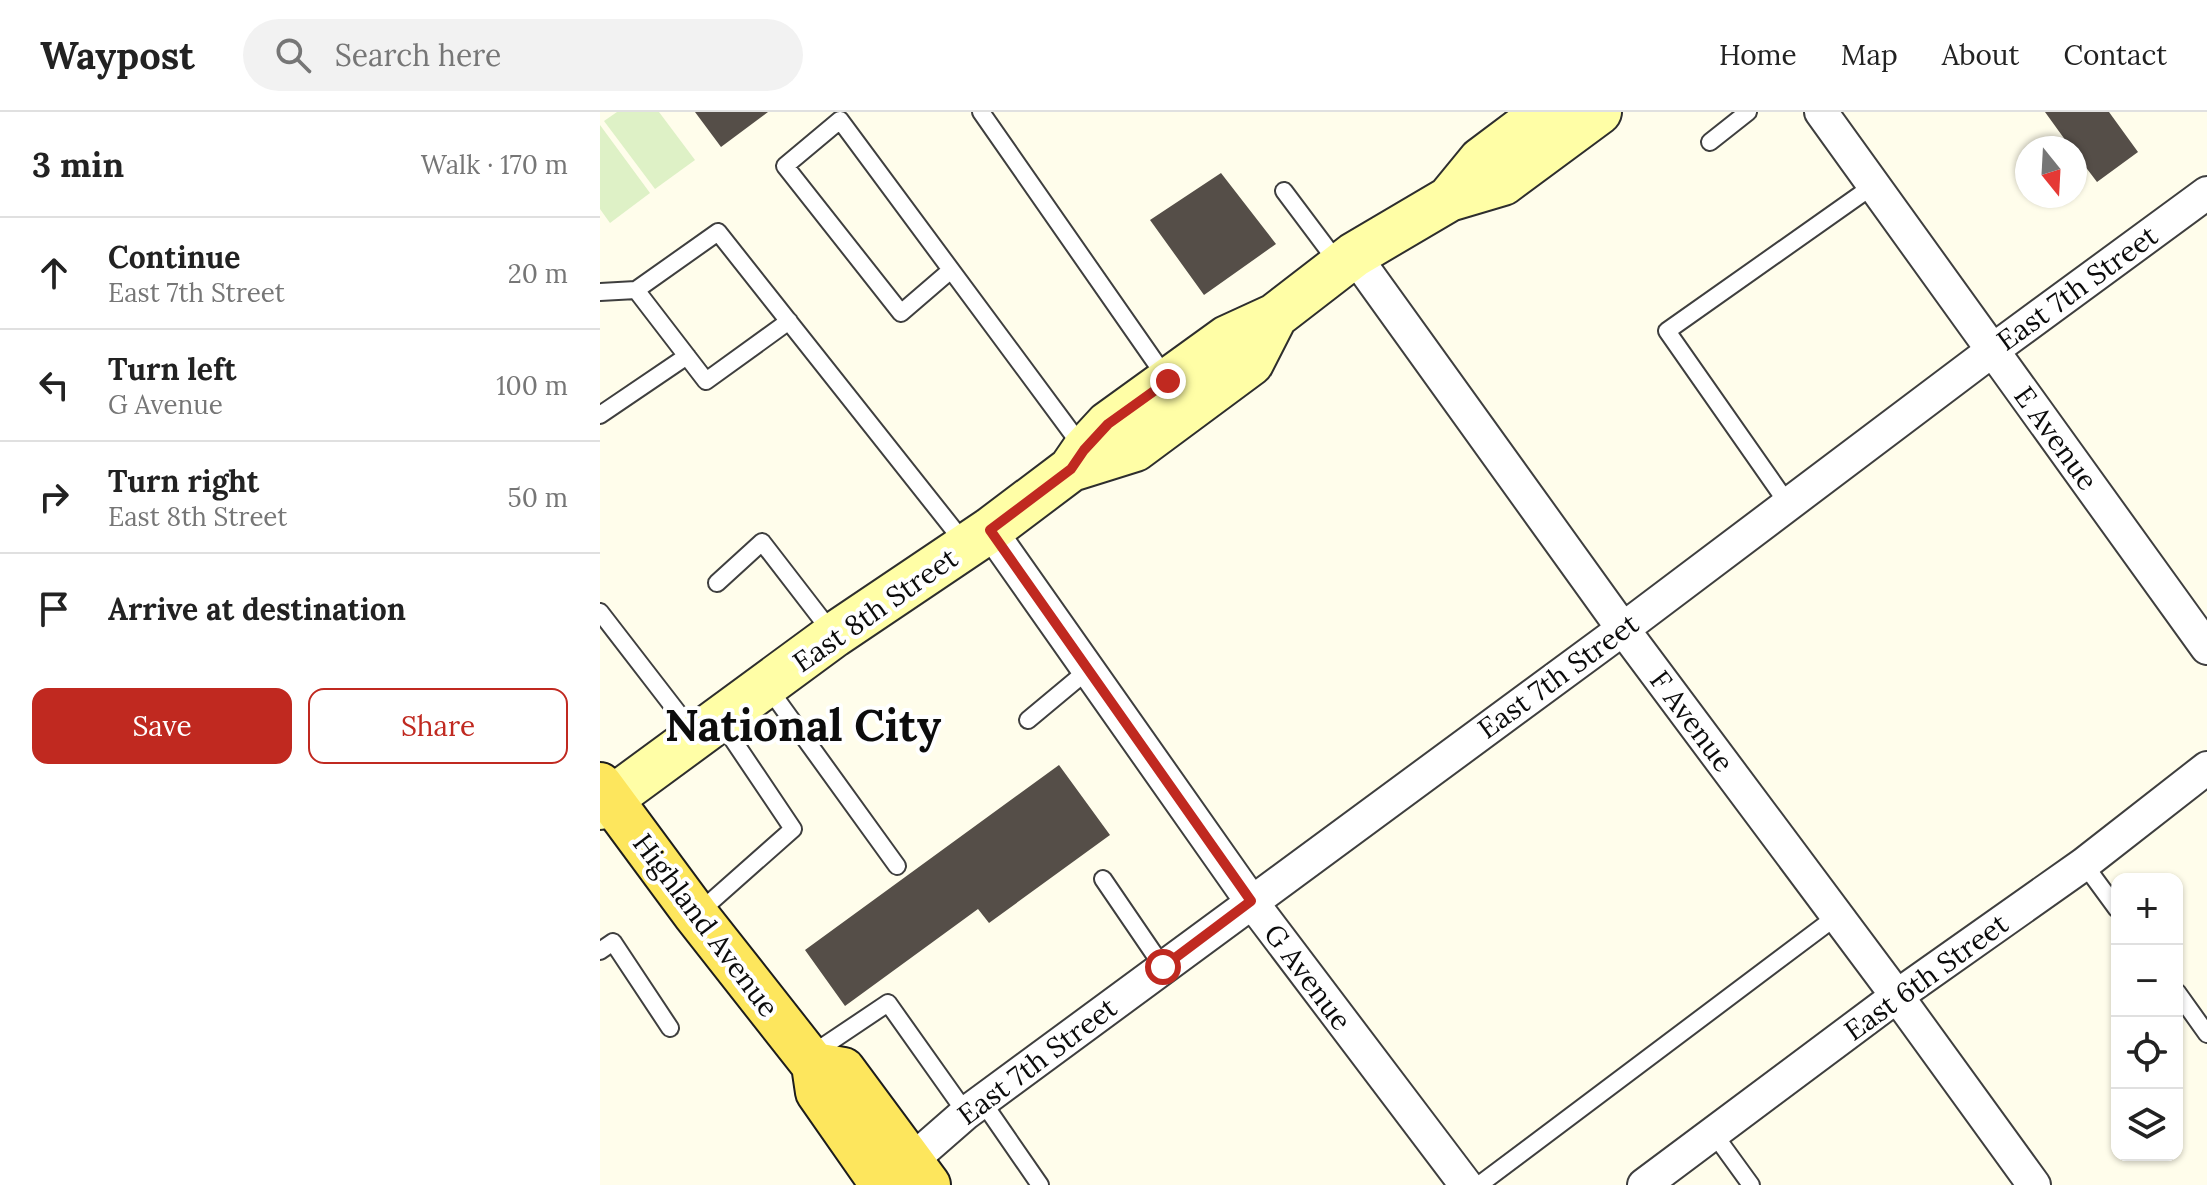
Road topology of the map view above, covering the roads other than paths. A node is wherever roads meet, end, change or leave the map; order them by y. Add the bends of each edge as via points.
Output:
1 (981, 112) edge
2 (1545, 112) edge
3 (1599, 112) edge
4 (1748, 112) edge
5 (1821, 112) edge
6 (1710, 142) dead end
7 (1874, 185) junction
8 (1284, 191) dead end
9 (2207, 193) edge
10 (1449, 199) junction
11 (1347, 260) junction
12 (951, 270) junction
13 (636, 290) junction
14 (600, 292) edge
15 (1275, 316) junction
16 (789, 321) junction
17 (1993, 350) junction
18 (687, 356) junction
19 (1168, 381) junction
20 (600, 415) edge
21 (1078, 459) junction
22 (1788, 504) junction
23 (978, 538) junction
24 (717, 583) dead end
25 (600, 612) edge
26 (1623, 629) junction
27 (834, 635) junction
28 (2207, 648) edge
29 (1088, 670) junction
30 (766, 685) junction
31 (1028, 720) dead end
32 (708, 728) junction
33 (2207, 768) edge
34 (603, 797) edge
35 (2084, 864) junction
36 (897, 866) dead end
37 (1103, 879) dead end
38 (1251, 901) junction
39 (2111, 901) edge
40 (696, 915) junction
41 (1837, 916) junction
42 (600, 951) edge
43 (1163, 967) junction
44 (1897, 996) junction
45 (2183, 1000) edge
46 (670, 1028) dead end
47 (2207, 1034) edge
48 (811, 1061) junction
49 (974, 1107) junction
50 (1714, 1134) junction
51 (907, 1177) edge
52 (1040, 1185) edge
53 (1466, 1185) edge
54 (1479, 1185) edge
55 (1644, 1185) edge
56 (1751, 1185) edge
57 (2034, 1185) edge

1 - 19 lane
2 - 10 main road, East 8th Street via 1481,160
3 - 10 main road, East 8th Street via 1503,183
4 - 6 lane
5 - 7 street, E Avenue
7 - 17 street, E Avenue
7 - 22 lane via 1667,331
8 - 11 lane
9 - 17 street, East 7th Street
10 - 11 main road, East 8th Street
11 - 15 main road, East 8th Street
11 - 26 street, F Avenue
12 - 12 lane via 840,120 785,166 901,313
12 - 21 lane
13 - 14 lane
13 - 16 lane via 718,232
13 - 18 lane
15 - 19 main road, East 8th Street via 1227,338
15 - 21 main road, East 8th Street via 1251,363 1135,449
16 - 18 lane via 706,381
16 - 23 lane
17 - 22 street, East 7th Street
17 - 28 street, E Avenue
18 - 20 lane
19 - 21 main road, East 8th Street via 1108,424
21 - 23 main road, East 8th Street
22 - 26 street, East 7th Street
23 - 27 main road, East 8th Street
23 - 29 street, G Avenue
24 - 27 lane via 762,542
25 - 32 lane
26 - 38 street, East 7th Street
26 - 41 street, F Avenue
27 - 30 main road, East 8th Street
29 - 31 lane
29 - 38 street, G Avenue
30 - 32 main road, East 8th Street
30 - 36 lane
32 - 34 main road, East 8th Street
32 - 40 lane via 793,829
33 - 35 street, East 6th Street
34 - 40 main road, Highland Avenue
35 - 39 lane
35 - 44 street, East 6th Street
37 - 43 lane
38 - 43 street, East 7th Street
38 - 53 street, G Avenue
40 - 48 main road, Highland Avenue
41 - 44 street, F Avenue
41 - 54 lane
42 - 46 lane via 613,942
43 - 49 street, East 7th Street
44 - 50 street, East 6th Street
44 - 57 street, F Avenue
45 - 47 lane
48 - 49 lane via 888,1003
48 - 51 main road via 843,1070
49 - 51 street, East 7th Street
49 - 52 lane
50 - 55 street, East 6th Street
50 - 56 lane

